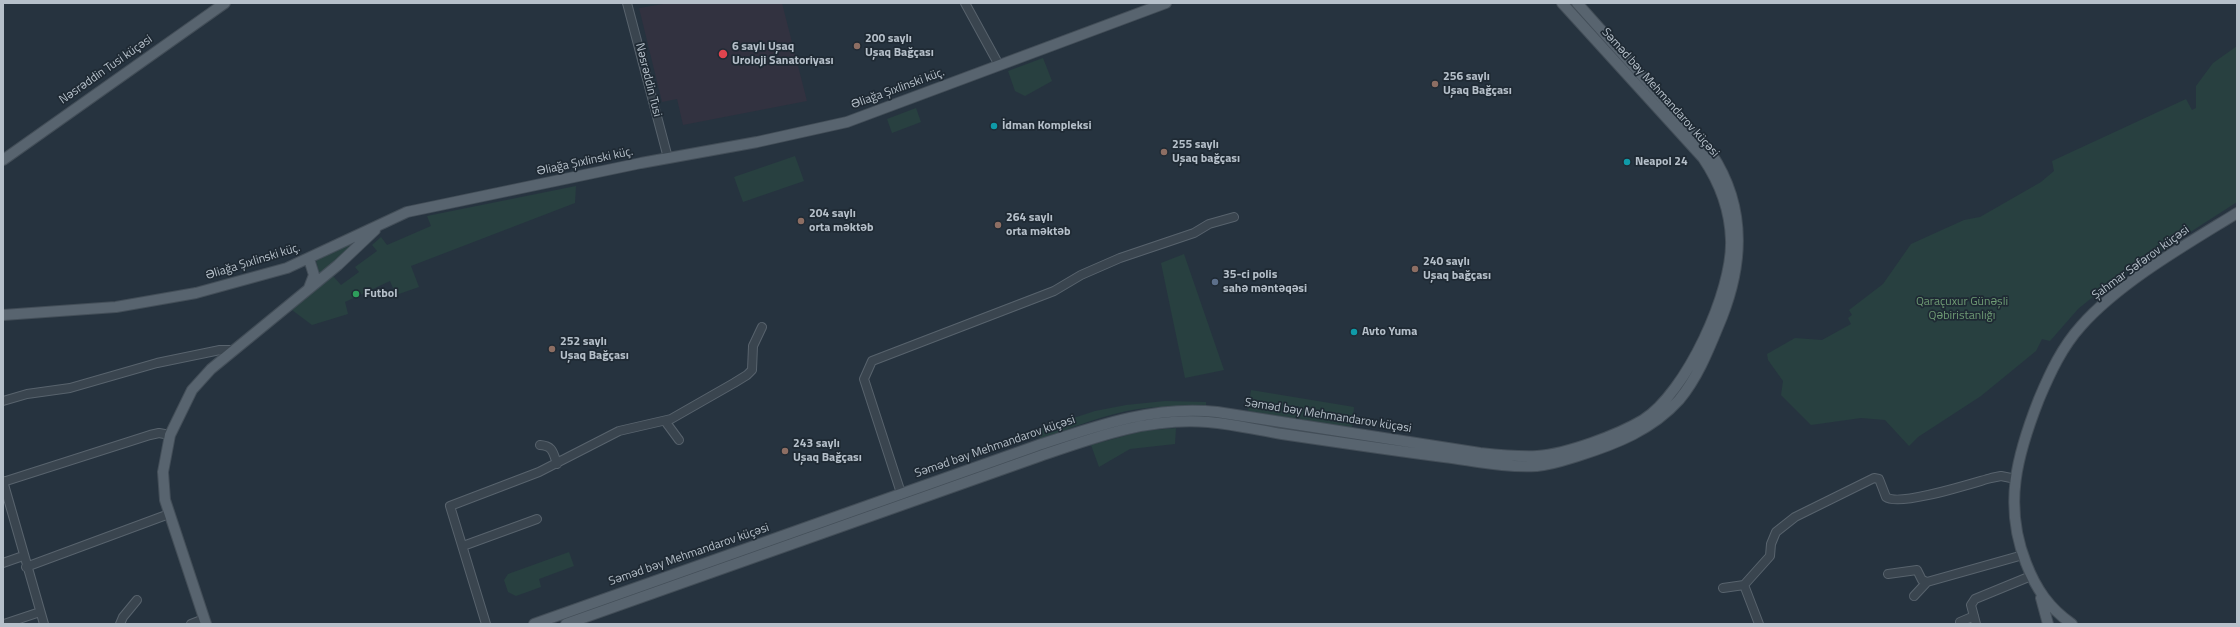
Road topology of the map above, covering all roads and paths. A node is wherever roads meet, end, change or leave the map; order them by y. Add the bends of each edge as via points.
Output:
1 (225, 3) edge
2 (628, 3) edge
3 (965, 3) edge
4 (1166, 3) edge
5 (1562, 3) edge
6 (1577, 3) edge
7 (999, 65) junction
8 (668, 158) junction
9 (3, 160) edge
10 (2237, 213) edge
11 (1234, 217) dead end
12 (381, 224) junction
13 (309, 259) junction
14 (308, 290) junction
15 (3, 315) edge
16 (762, 327) dead end
17 (1706, 344) junction
18 (232, 350) junction
19 (3, 401) edge
20 (665, 421) junction
21 (170, 435) junction
22 (679, 440) dead end
23 (540, 445) dead end
24 (556, 464) junction
25 (2016, 479) junction
26 (3, 481) edge
27 (901, 493) junction
28 (6, 505) edge
29 (169, 514) junction
30 (537, 519) dead end
31 (463, 546) junction
32 (2023, 555) junction
33 (23, 556) junction
34 (3, 563) edge
35 (26, 567) junction
36 (1888, 574) dead end
37 (2031, 576) junction
38 (1927, 582) junction
39 (1744, 585) junction
40 (1723, 588) dead end
41 (2040, 592) junction
42 (1914, 596) dead end
43 (136, 600) dead end
44 (40, 612) junction
45 (1975, 620) edge
46 (205, 622) edge
47 (1960, 622) dead end
48 (4, 624) edge
49 (44, 624) edge
50 (120, 624) edge
51 (191, 624) edge
52 (486, 624) edge
53 (534, 624) edge
54 (566, 624) edge
55 (1759, 624) edge
56 (2048, 624) edge
57 (2072, 624) edge

1 - 9 main road, Nəsrəddin Tusi küçəsi
2 - 8 street, Nəsrəddin Tusi
3 - 7 street
4 - 7 main road, Əliağa Şıxlinski küç.
5 - 17 main road, Səməd bəy Mehmandarov küçəsi via 1695,148 1710,168 1722,191 1728,214 1731,256
6 - 17 main road, Səməd bəy Mehmandarov küçəsi via 1703,143 1718,164 1729,188 1738,225 1737,270 1729,300
7 - 8 main road, Əliağa Şıxlinski küç. via 847,122
8 - 12 main road, Əliağa Şıxlinski küç. via 407,212
10 - 25 main road, Şahmar Səfərov küçəsi via 2125,287 2091,315 2072,336 2057,360 2027,431
11 - 27 street via 1209,224 1194,234 1120,258 1081,275 1054,291 872,361 864,379
12 - 13 main road, Əliağa Şıxlinski küç.
12 - 14 main road
13 - 14 main road via 314,275
13 - 15 main road, Əliağa Şıxlinski küç. via 274,272 180,296 116,307
14 - 18 main road
16 - 20 street via 753,346 753,363 747,376
17 - 27 main road, Səməd bəy Mehmandarov küçəsi via 1680,383 1648,416 1622,430 1552,454 1493,454 1217,412 1180,411 1146,414 1088,428
17 - 54 main road, Səməd bəy Mehmandarov küçəsi via 1688,387 1660,419 1632,436 1554,463 1538,466 1498,464 1209,422 1149,423 1048,453
18 - 19 street via 220,350 157,363 70,388 27,394
18 - 21 main road via 192,390
20 - 22 street
20 - 24 street via 619,431
21 - 26 street via 150,435
21 - 29 main road via 163,472 163,487
23 - 24 street via 552,448
24 - 31 street via 450,506
25 - 32 main road, Şahmar Səfərov küçəsi via 2014,516
25 - 39 street via 2001,476 1894,500 1886,497 1879,479 1874,478 1795,517 1776,532 1770,556
26 - 28 street
27 - 53 main road, Səməd bəy Mehmandarov küçəsi
28 - 33 street
29 - 35 street
29 - 46 main road
30 - 31 street
31 - 52 street
32 - 37 main road, Şahmar Səfərov küçəsi
32 - 38 street
33 - 34 street
33 - 35 street
35 - 44 street
36 - 38 street via 1917,570 1922,580
37 - 41 main road, Şahmar Səfərov küçəsi
37 - 45 street via 1975,599 1971,604
38 - 42 street
39 - 40 street
39 - 55 street
41 - 56 main road
41 - 57 main road, Şahmar Səfərov küçəsi via 2050,606
43 - 50 street
44 - 48 street
44 - 49 street
45 - 47 street
46 - 51 street

